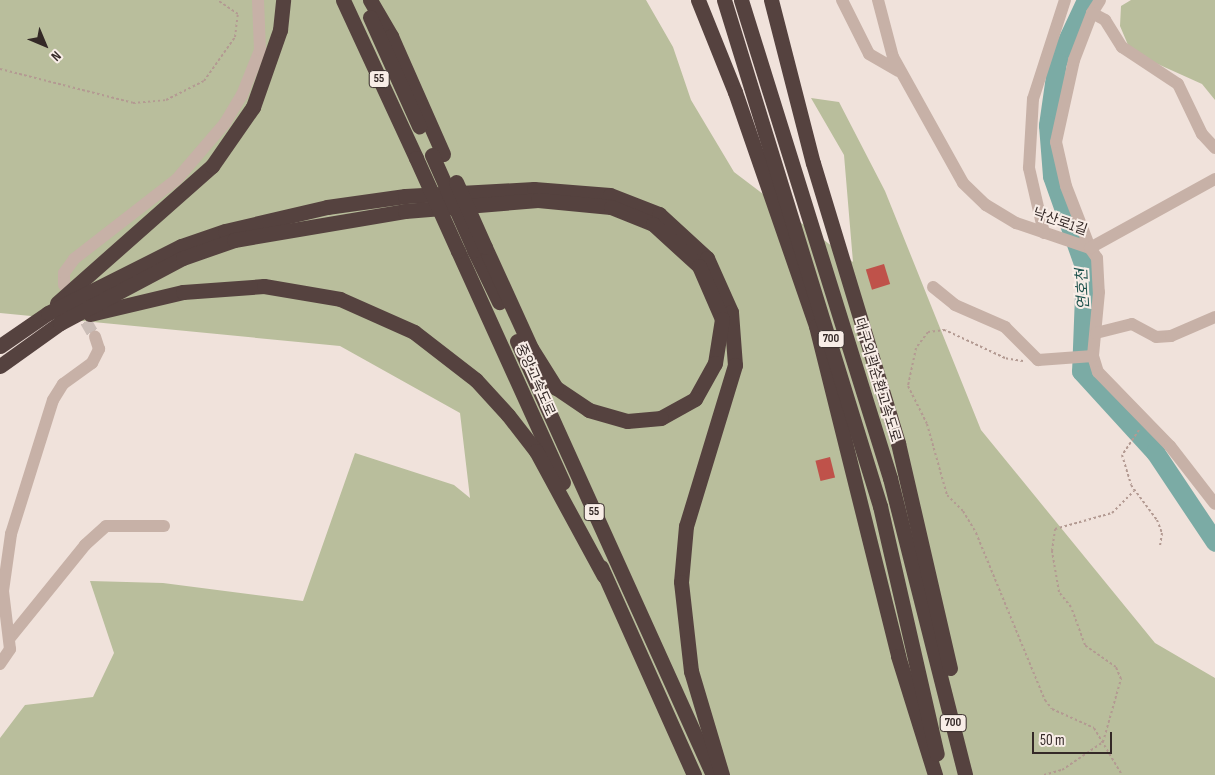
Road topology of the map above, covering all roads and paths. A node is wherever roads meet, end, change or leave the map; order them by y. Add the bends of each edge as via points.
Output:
1 (217, 0) edge
2 (258, 0) edge
3 (283, 0) edge
4 (343, 0) edge
5 (362, 0) edge
6 (370, 0) edge
7 (698, 0) edge
8 (724, 0) edge
9 (741, 0) edge
10 (771, 0) edge
11 (842, 0) edge
12 (878, 0) edge
13 (1065, 0) edge
14 (1100, 0) edge
15 (1092, 13) junction
16 (0, 69) edge
17 (899, 70) junction
18 (1215, 148) edge
19 (438, 154) junction
20 (1215, 179) edge
21 (1044, 233) junction
22 (480, 248) junction
23 (1090, 248) junction
24 (64, 285) dead end
25 (932, 287) dead end
26 (1215, 317) edge
27 (54, 318) junction
28 (1096, 334) junction
29 (96, 337) tunnel mouth
30 (0, 346) edge
31 (1090, 356) junction
32 (1038, 360) junction
33 (0, 366) edge
34 (1142, 427) dead end
35 (1134, 491) junction
36 (1215, 504) edge
37 (164, 526) dead end
38 (1160, 546) dead end
39 (604, 576) junction
40 (9, 639) junction
41 (0, 664) edge
42 (1103, 742) junction
43 (694, 775) edge
44 (713, 775) edge
45 (722, 775) edge
46 (935, 775) edge
47 (941, 775) edge
48 (965, 775) edge
49 (972, 775) edge
50 (1044, 775) edge
51 (1122, 775) edge

1 - 16 path via 238,14 236,37 204,80 166,100 133,103
2 - 24 street via 260,50 242,95 225,124 177,179 74,259 64,273
3 - 27 highway via 280,30 253,107 212,166
4 - 39 highway, 중앙고속도로 / 55, bridge
5 - 19 highway, 중앙고속도로 / 55
6 - 19 highway via 391,36
7 - 46 highway via 736,92 816,326 895,647
8 - 47 highway, 700 via 880,506
9 - 48 highway, 대구외곽순환고속도로 / 700 via 890,478
10 - 49 highway via 813,163 898,443
11 - 17 street via 869,54
12 - 17 street, 낙산로1길
13 - 21 street via 1033,99 1029,168
14 - 15 street
15 - 18 street via 1105,20 1122,47 1178,84 1202,134
15 - 23 street via 1074,60 1056,142 1066,186
17 - 21 street, 낙산로1길 via 963,183 986,205 1016,223
19 - 22 highway, 중앙고속도로 / 55, bridge
20 - 23 street
21 - 23 street, 낙산로1길
22 - 27 highway via 530,348 556,388 589,410 627,421 661,418 695,399 715,363 722,319 700,266 653,224 611,207 538,200 405,210 234,240 184,258
22 - 44 highway, 중앙고속도로 / 55
23 - 28 street, 낙산로1길 via 1097,258 1099,284
25 - 32 street via 954,304 1005,327
26 - 28 street via 1171,336 1156,337 1132,324
27 - 30 highway
27 - 33 highway
27 - 39 highway via 183,292 264,286 340,299 414,332 476,380 508,415 536,451
27 - 45 highway via 181,246 226,231 327,207 405,196 534,189 610,195 659,214 707,258 731,312 735,365 686,526 681,582 691,671
28 - 31 street, 낙산로1길
29 - 40 street via 99,349 92,363 63,384 53,400 11,534 3,591
31 - 32 street
31 - 36 street, 낙산로1길 via 1107,384 1170,446
32 - 42 path via 1005,358 945,330 928,332 916,348 908,386 927,424 947,495 963,511 976,534 1045,700 1052,709 1094,728
34 - 35 path via 1122,455
35 - 38 path via 1157,520 1162,533
35 - 42 path via 1112,513 1063,524 1055,529 1053,535 1059,592 1071,607 1082,642 1120,673
37 - 40 street via 106,526 84,545
39 - 43 highway, 중앙고속도로 / 55
40 - 41 street via 10,649
42 - 50 path via 1062,770
42 - 51 path

